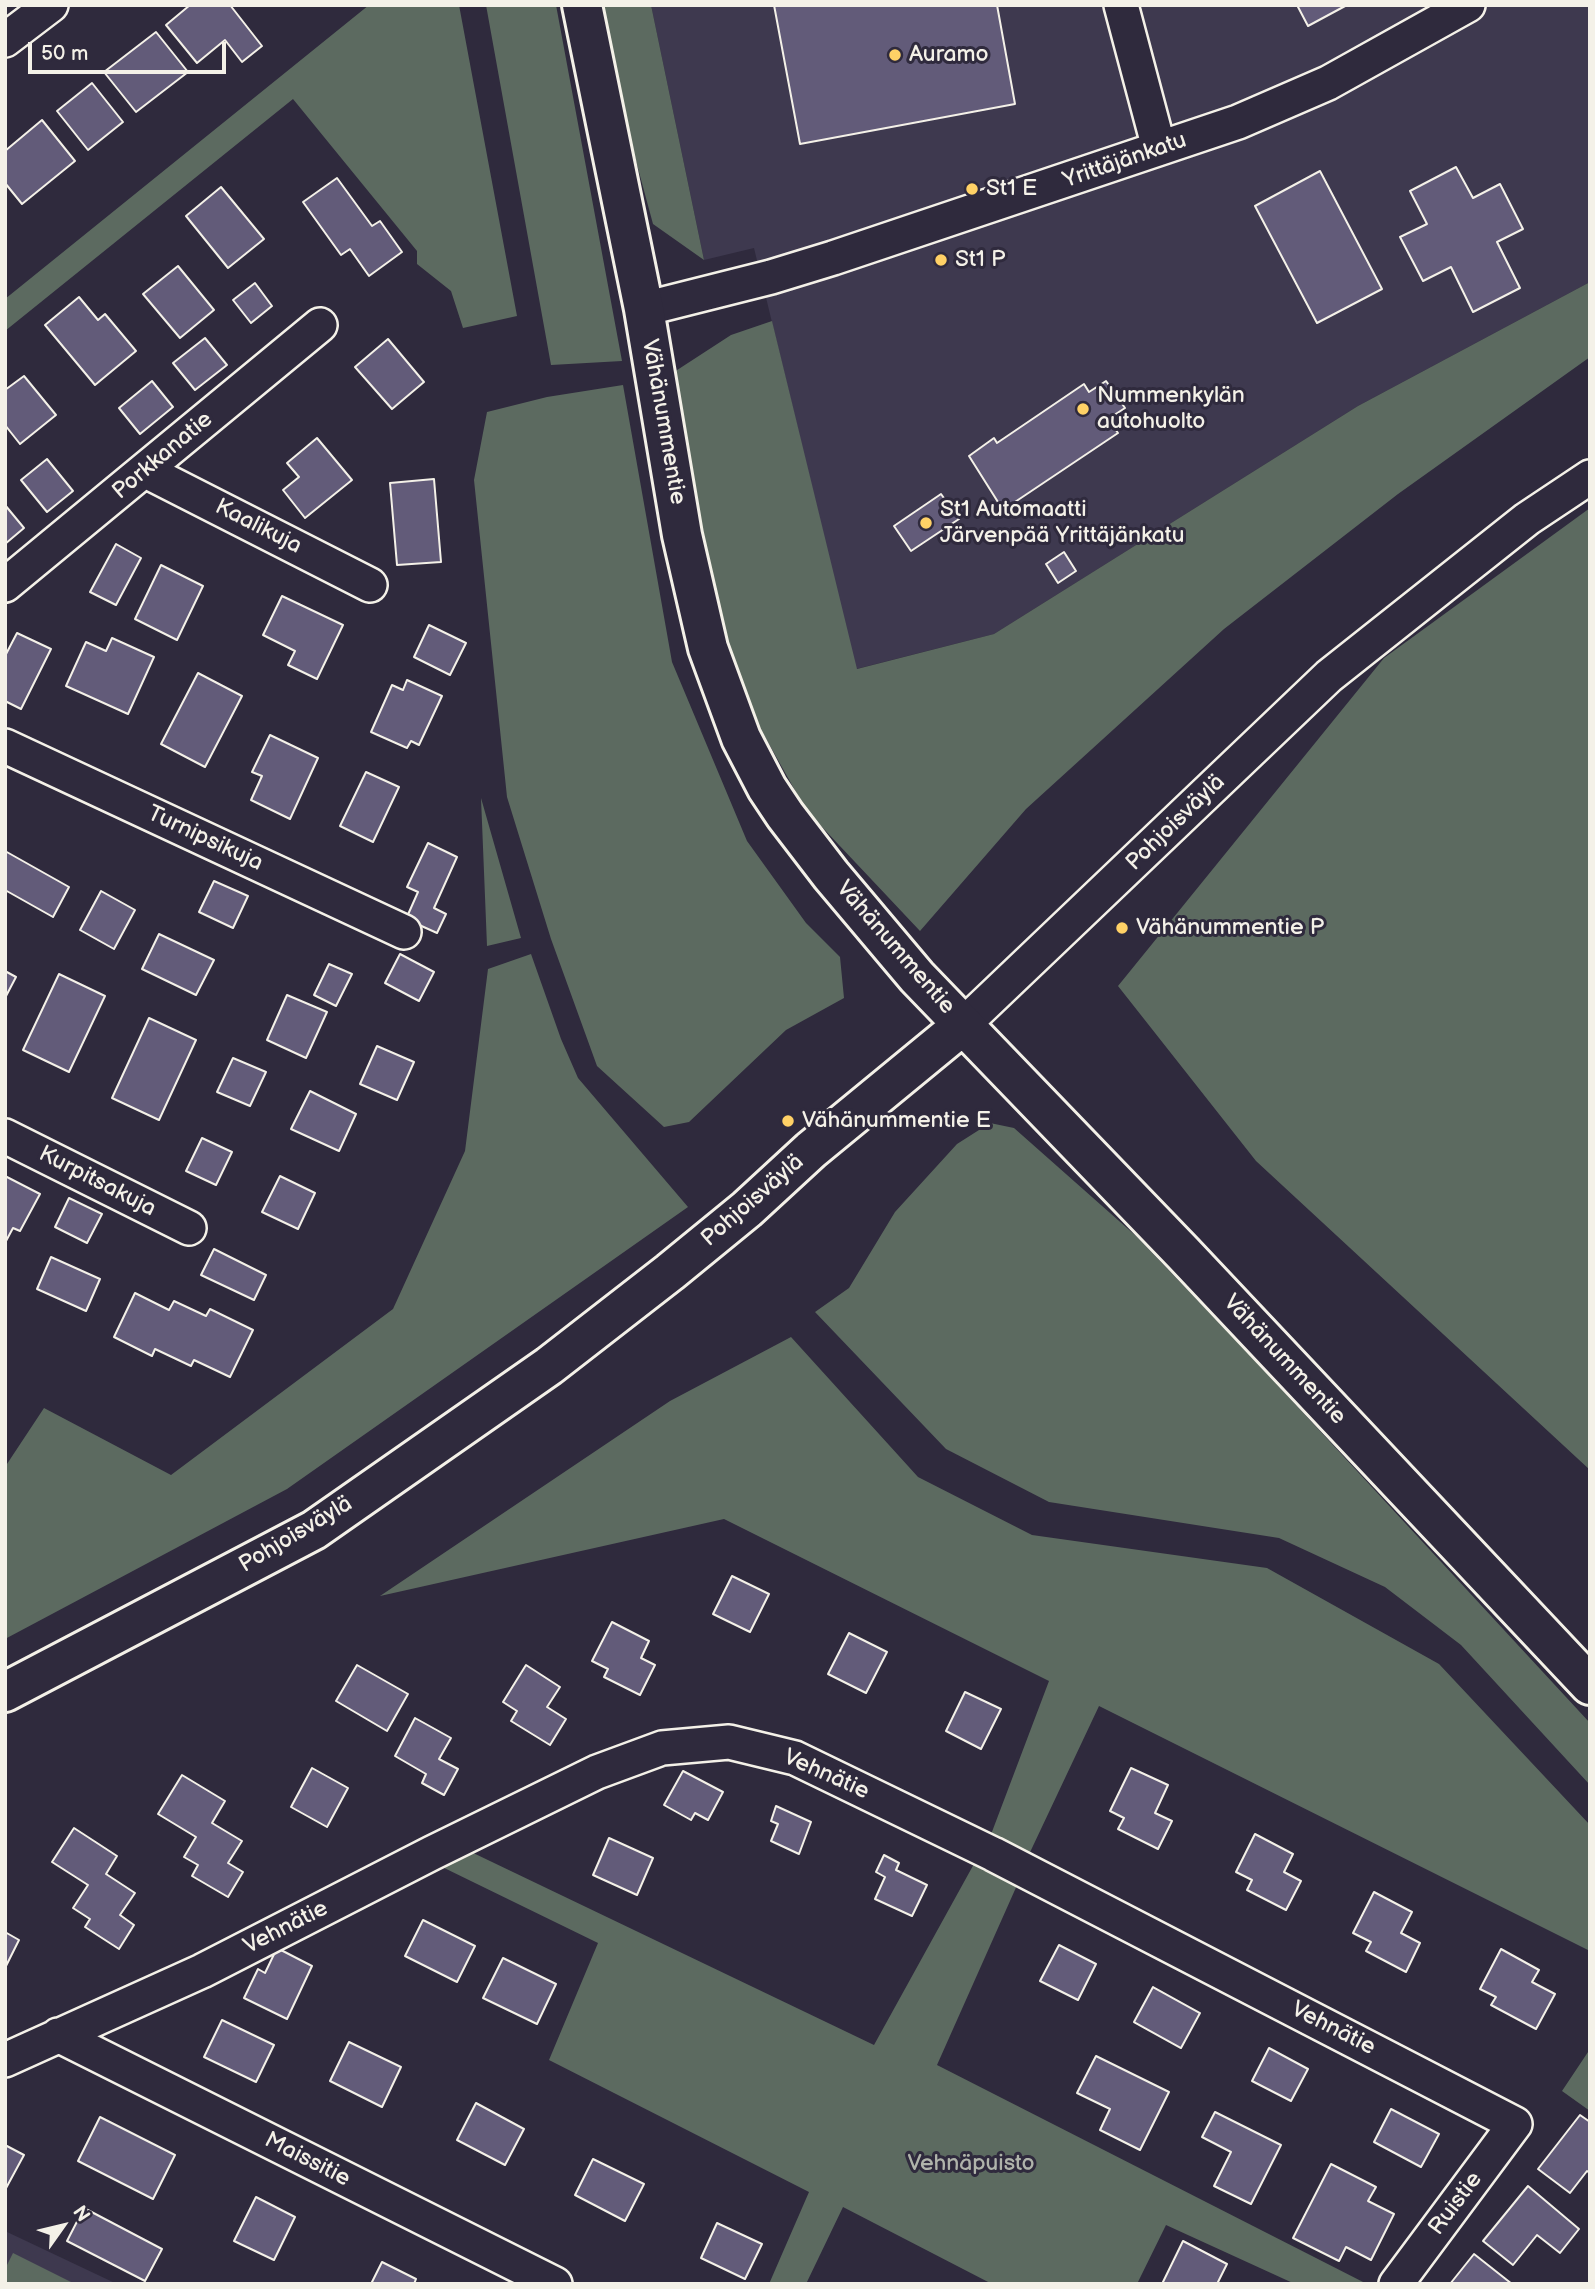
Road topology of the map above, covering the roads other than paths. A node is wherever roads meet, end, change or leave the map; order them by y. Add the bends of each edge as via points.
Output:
1 (51, 5) edge
2 (582, 5) edge
3 (1121, 5) edge
4 (1468, 5) edge
5 (5, 40) edge
6 (1159, 148) junction
7 (644, 309) junction
8 (320, 325) dead end
9 (146, 471) junction
10 (1590, 477) edge
11 (370, 584) dead end
12 (5, 585) edge
13 (5, 746) edge
14 (404, 932) dead end
15 (963, 1025) junction
16 (5, 1136) edge
17 (189, 1228) dead end
18 (1590, 1685) edge
19 (5, 1692) edge
20 (58, 2035) junction
21 (5, 2060) edge
22 (1515, 2124) joint
23 (555, 2284) edge
24 (1396, 2284) edge

1 - 5 street
2 - 7 main road, Vähänummentie
3 - 6 street
4 - 6 street, Yrittäjänkatu via 1328,83 1238,122
6 - 7 street, Yrittäjänkatu via 833,258
7 - 15 main road, Vähänummentie via 682,535 708,648 741,738 785,815 831,875
8 - 9 street, Porkkanatie
9 - 11 street, Kaalikuja
9 - 12 street, Porkkanatie
10 - 15 street, Pohjoisväylä via 1527,519 1329,676
13 - 14 street, Turnipsikuja
15 - 18 main road, Vähänummentie
15 - 19 main road, Pohjoisväylä via 747,1209 550,1366 314,1530
16 - 17 street, Kurpitsakuja
20 - 21 street, Vehnätie
20 - 22 street, Vehnätie via 202,1971 597,1772 662,1748 729,1742 795,1758 993,1854
20 - 23 street, Maissitie
22 - 24 street, Ruistie

